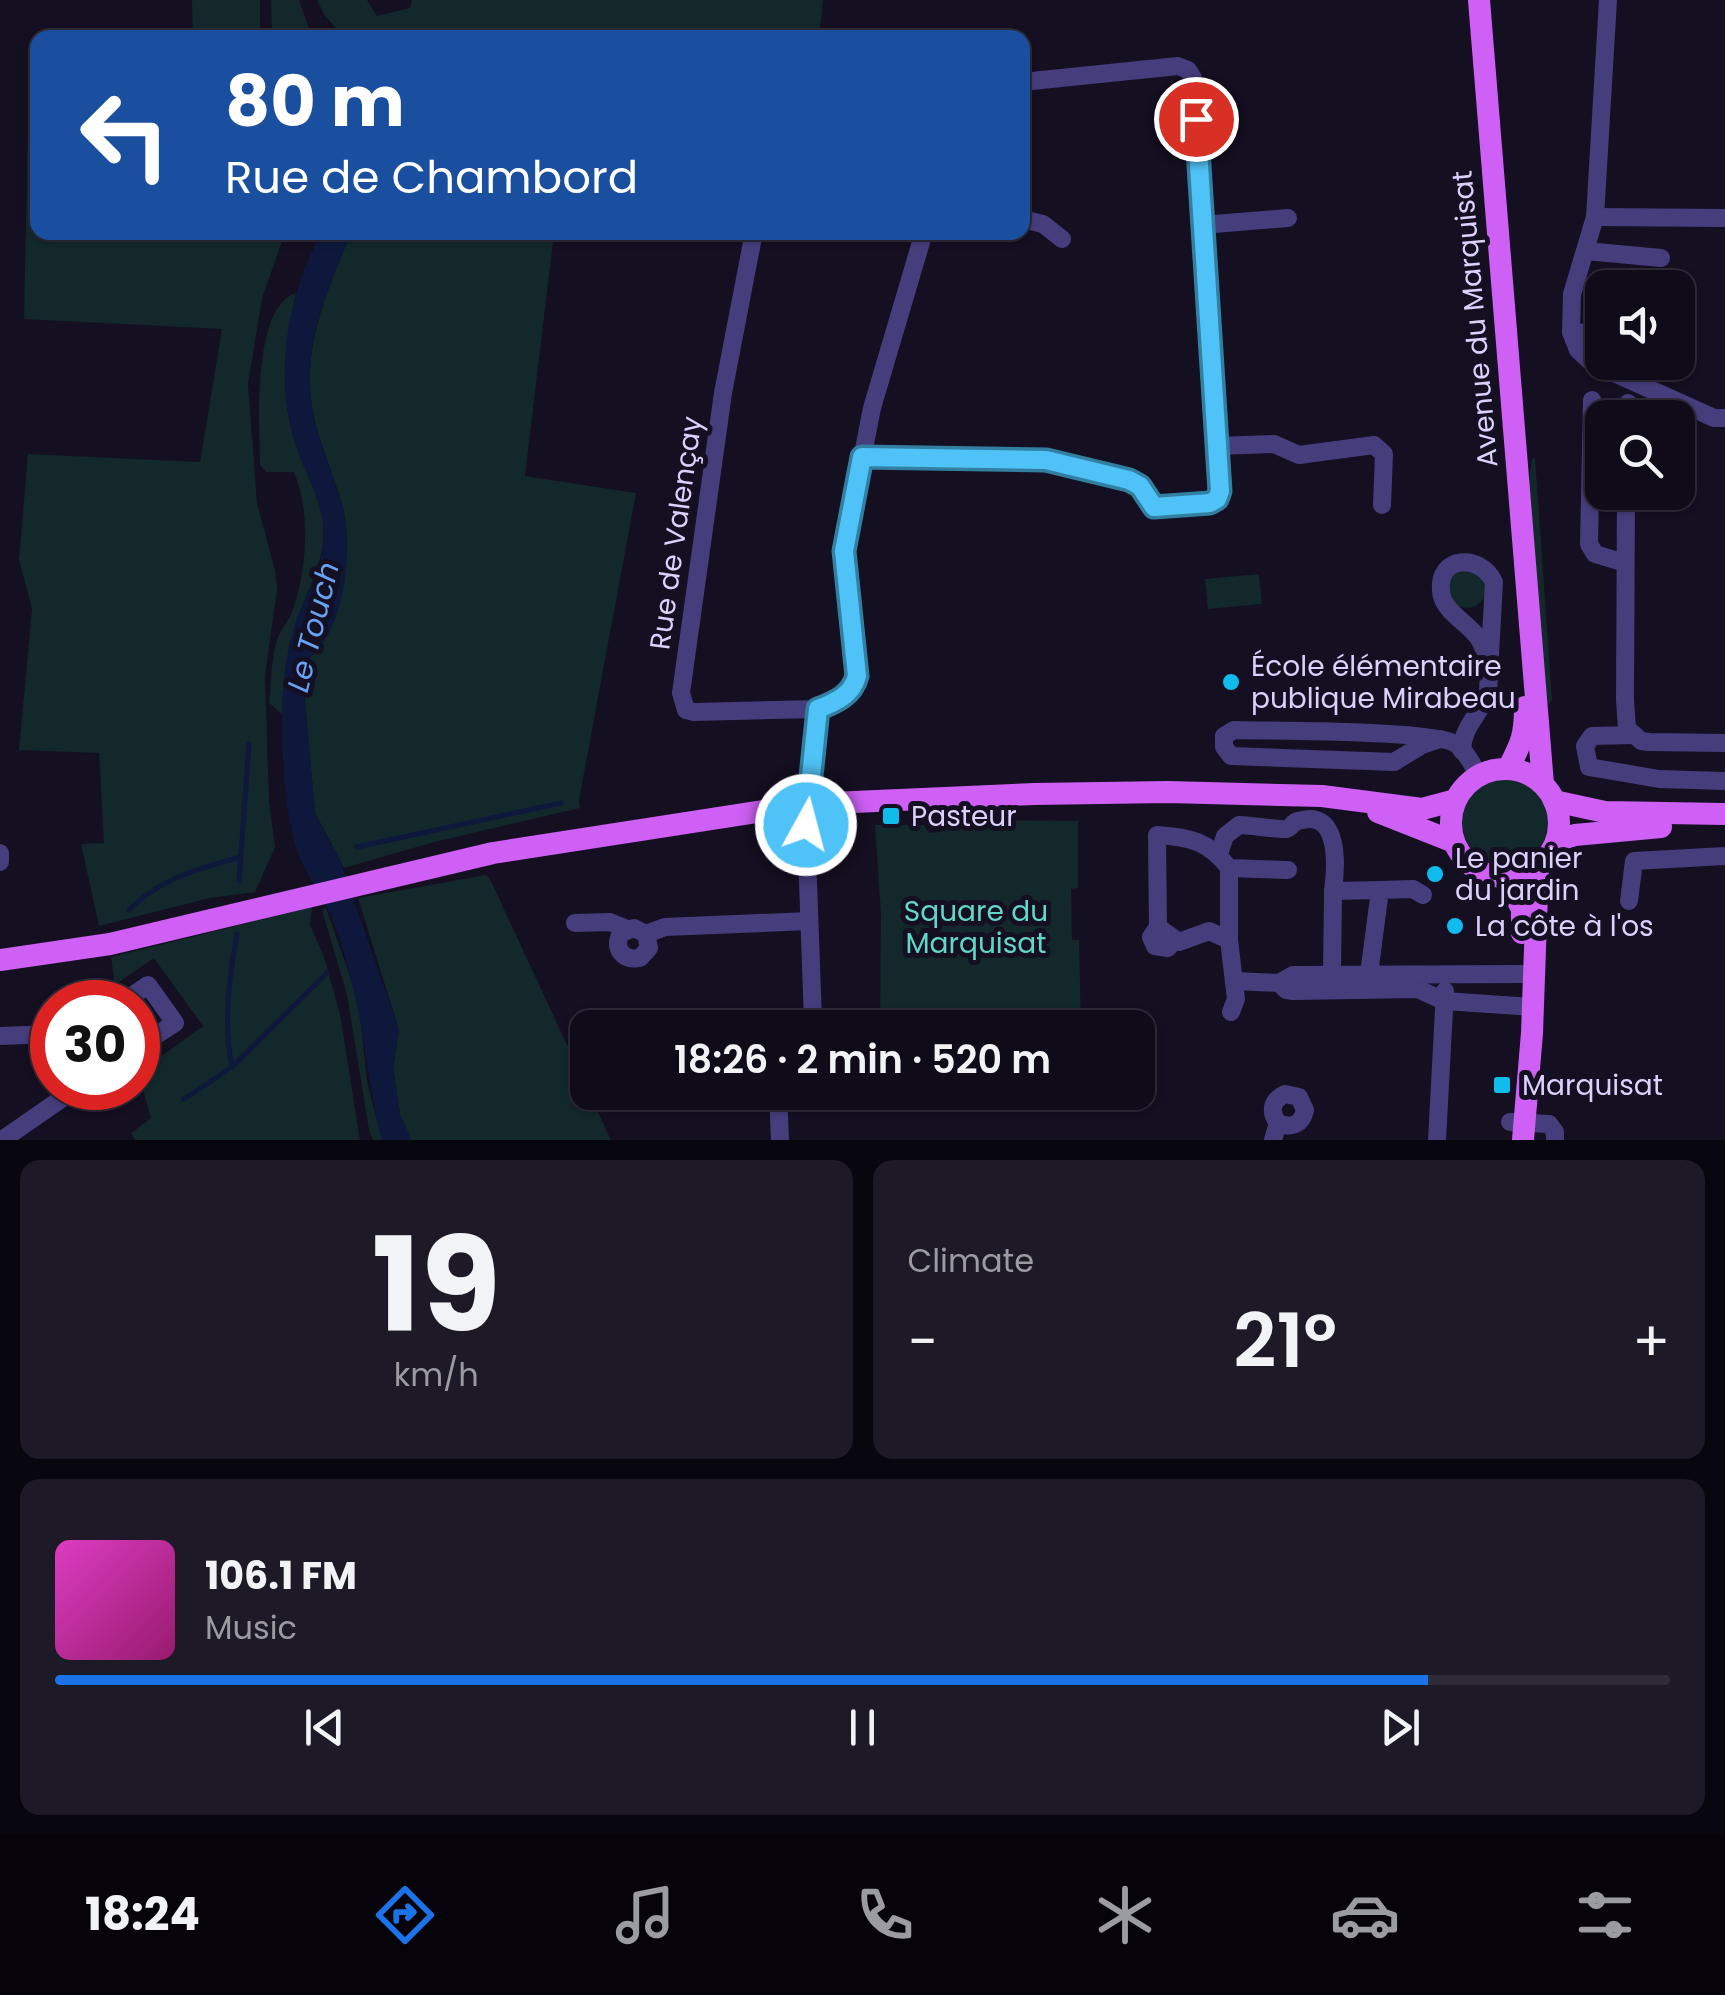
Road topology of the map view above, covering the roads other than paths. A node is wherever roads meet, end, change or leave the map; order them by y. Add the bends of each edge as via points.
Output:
1 (1479, 0) edge
2 (1608, 0) edge
3 (1030, 81) edge
4 (1595, 217) junction
5 (1288, 218) dead end
6 (1725, 218) edge
7 (1030, 221) edge
8 (1202, 225) junction
9 (1062, 239) dead end
10 (752, 240) edge
11 (922, 240) edge
12 (1586, 251) junction
13 (1661, 258) dead end
14 (1571, 332) junction
15 (1585, 333) edge
16 (1725, 418) edge
17 (1217, 446) junction
18 (862, 457) junction
19 (1382, 505) dead end
20 (1590, 510) edge
21 (1626, 510) edge
22 (1625, 563) junction
23 (1529, 634) junction
24 (1488, 664) junction
25 (818, 709) junction
26 (1401, 735) junction
27 (1634, 736) junction
28 (1440, 739) junction
29 (1725, 744) edge
30 (1462, 751) junction
31 (1403, 757) junction
32 (1508, 769) junction
33 (1479, 776) junction
34 (1725, 780) edge
35 (1549, 792) junction
36 (1347, 800) junction
37 (1456, 800) junction
38 (809, 804) junction
39 (1725, 814) edge
40 (1725, 826) edge
41 (1556, 841) junction
42 (1454, 842) junction
43 (0, 853) edge
44 (1725, 856) edge
45 (1224, 861) junction
46 (0, 862) edge
47 (1538, 865) junction
48 (1288, 870) dead end
49 (1504, 876) junction
50 (1332, 890) junction
51 (1380, 890) junction
52 (1423, 895) dead end
53 (1630, 901) dead end
54 (810, 921) junction
55 (574, 924) dead end
56 (627, 929) junction
57 (646, 934) junction
58 (1229, 940) junction
59 (0, 960) edge
60 (1332, 974) junction
61 (1369, 974) junction
62 (1452, 974) junction
63 (1527, 974) junction
64 (1234, 981) junction
65 (1280, 983) junction
66 (160, 1001) edge
67 (1444, 1001) junction
68 (1525, 1007) junction
69 (813, 1010) edge
70 (1231, 1012) dead end
71 (160, 1032) edge
72 (30, 1035) edge
73 (0, 1036) edge
74 (45, 1110) edge
75 (779, 1110) edge
76 (1517, 1131) edge
77 (2, 1140) edge
78 (780, 1140) edge
79 (1438, 1140) edge
80 (1555, 1140) edge

1 - 23 main road, Avenue du Marquisat
2 - 4 street
3 - 8 street via 1188,70
4 - 6 street
4 - 12 street
5 - 8 street
7 - 9 street
8 - 17 street
10 - 25 street, Rue de Valençay via 723,393 681,693 686,710 694,712
11 - 18 street
12 - 13 street
12 - 14 street via 1572,294
14 - 15 street
14 - 16 street via 1592,362
17 - 18 street via 1217,499 1157,507 1129,480 1046,460
17 - 19 street via 1274,444 1299,455 1378,447 1384,454
18 - 25 street via 844,551 857,676 854,688
20 - 22 street via 1589,544 1596,554
21 - 22 street
22 - 27 street via 1625,720
23 - 32 main road, Avenue du Marquisat via 1525,728
23 - 35 main road, Avenue du Marquisat via 1540,770
24 - 24 street via 1494,582 1477,563 1462,561 1441,580 1440,596 1479,638
24 - 30 street via 1484,706 1466,728
25 - 38 street
26 - 28 street
26 - 31 street
26 - 31 street via 1234,730 1224,736 1224,747 1232,756 1394,762
27 - 29 street
27 - 34 street via 1592,736 1586,746 1589,767 1659,779
28 - 30 street
28 - 31 street
30 - 33 street
32 - 33 main road
32 - 35 main road via 1526,773
33 - 37 main road
35 - 39 main road via 1605,812
35 - 41 main road via 1558,818
36 - 37 main road via 1422,808
36 - 38 main road via 1151,792
36 - 42 main road
37 - 42 main road
38 - 54 street
38 - 59 main road via 492,853 110,944
40 - 41 main road via 1640,828
41 - 47 main road
42 - 49 main road via 1474,867
43 - 46 street
44 - 53 street via 1634,860
45 - 48 street
45 - 50 street via 1225,836 1239,825 1281,830 1308,820 1329,830 1334,842
45 - 58 street
45 - 58 street via 1192,837 1157,835 1158,927 1151,938 1168,948 1209,930
47 - 49 main road
47 - 63 main road
49 - 63 main road via 1522,909
50 - 51 street
50 - 60 street
51 - 52 street
51 - 61 street
54 - 57 street via 665,926
54 - 69 street
55 - 56 street via 610,922
56 - 57 street
56 - 57 street via 618,947 633,960 649,948
58 - 64 street
60 - 61 street
60 - 65 street via 1286,976
61 - 62 street
62 - 63 street
62 - 67 street
63 - 68 main road
64 - 65 street
64 - 70 street
65 - 67 street via 1294,991 1418,989
66 - 71 street via 175,1022
67 - 68 street
67 - 79 street
68 - 76 main road
72 - 73 street
74 - 77 street
75 - 78 street
76 - 80 street via 1549,1124

